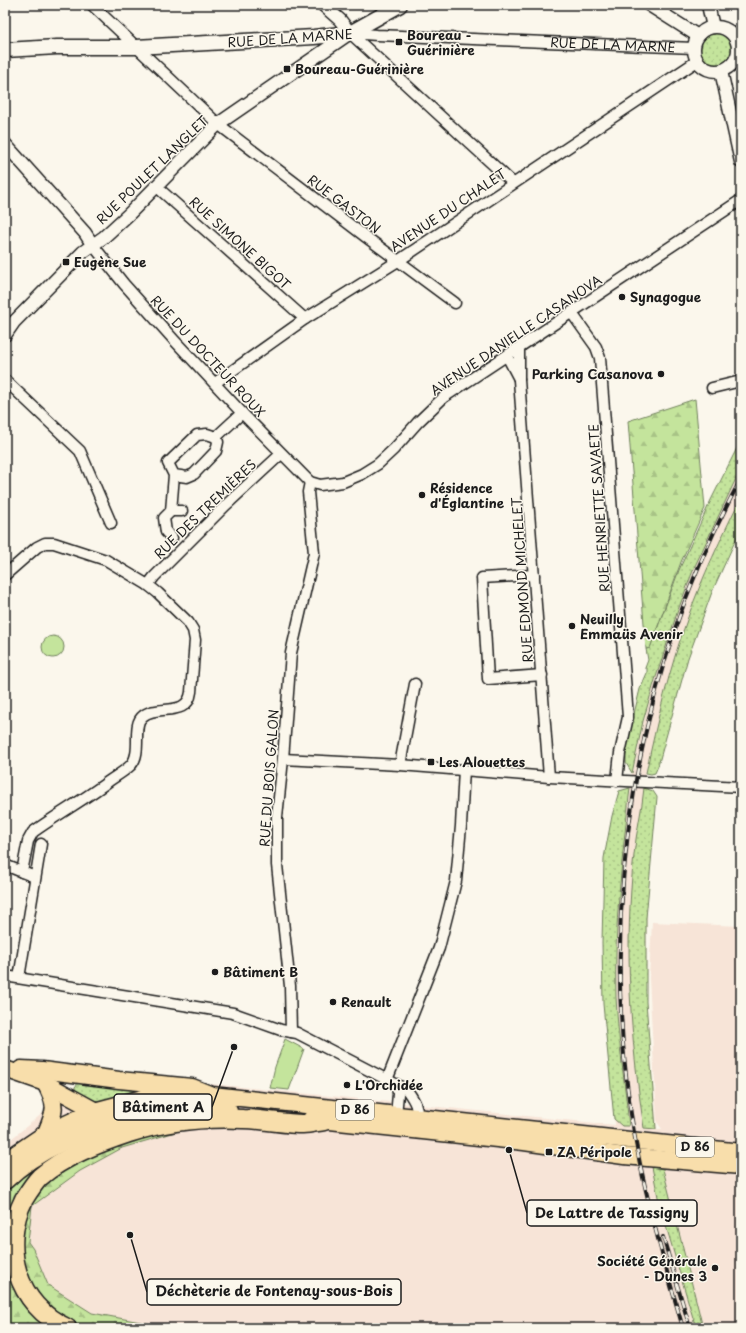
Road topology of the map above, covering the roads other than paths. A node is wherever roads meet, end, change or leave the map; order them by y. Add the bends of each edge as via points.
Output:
1 (92, 5) edge
2 (323, 5) edge
3 (400, 5) edge
4 (649, 5) edge
5 (708, 5) edge
6 (713, 27) junction
7 (350, 33) junction
8 (738, 35) edge
9 (698, 36) junction
10 (136, 47) junction
11 (694, 48) junction
12 (5, 50) edge
13 (698, 61) junction
14 (721, 71) junction
15 (218, 124) junction
16 (5, 144) edge
17 (741, 162) edge
18 (513, 183) junction
19 (157, 187) junction
20 (741, 200) edge
21 (92, 244) junction
22 (398, 261) junction
23 (455, 303) dead end
24 (572, 312) junction
25 (305, 319) junction
26 (5, 335) edge
27 (519, 347) junction
28 (507, 356) junction
29 (5, 380) edge
30 (519, 380) junction
31 (741, 381) edge
32 (215, 383) junction
33 (712, 388) dead end
34 (242, 413) junction
35 (216, 437) junction
36 (281, 454) junction
37 (174, 475) junction
38 (310, 482) junction
39 (171, 511) junction
40 (182, 511) dead end
41 (111, 523) dead end
42 (172, 538) dead end
43 (534, 575) junction
44 (5, 576) edge
45 (148, 585) junction
46 (542, 675) junction
47 (415, 684) dead end
48 (283, 759) junction
49 (400, 765) junction
50 (464, 769) junction
51 (549, 777) junction
52 (617, 781) junction
53 (741, 787) edge
54 (40, 844) dead end
55 (5, 865) edge
56 (22, 872) junction
57 (35, 877) junction
58 (5, 976) edge
59 (19, 978) junction
60 (291, 1032) junction
61 (5, 1069) edge
62 (119, 1080) junction
63 (387, 1080) junction
64 (45, 1083) junction
65 (397, 1085) junction
66 (212, 1095) junction
67 (73, 1099) junction
68 (96, 1111) junction
69 (396, 1115) junction
70 (416, 1117) junction
71 (126, 1118) junction
72 (324, 1120) junction
73 (360, 1125) junction
74 (45, 1135) junction
75 (741, 1152) edge
76 (5, 1162) edge
77 (741, 1166) edge
78 (5, 1180) edge
79 (67, 1328) edge

1 - 10 street, RUE GASTON
2 - 7 street
3 - 7 main road
4 - 9 street
5 - 6 street
6 - 8 street via 725,28
6 - 9 street via 704,30
7 - 10 main road, RUE DE LA MARNE
7 - 11 street, RUE DE LA MARNE
7 - 15 street, RUE POULET LANGLET
7 - 18 street
8 - 14 street via 737,57 728,68
9 - 11 street
10 - 12 main road, RUE DE LA MARNE
10 - 15 street, RUE GASTON
11 - 13 street
13 - 14 street via 708,70
13 - 18 street, AVENUE DU CHALET
14 - 17 street
15 - 19 street, RUE POULET LANGLET
15 - 22 street, RUE GASTON
16 - 21 street
18 - 22 street, AVENUE DU CHALET
19 - 21 street, RUE POULET LANGLET via 109,232
19 - 25 street, RUE SIMONE BIGOT
20 - 24 street, AVENUE DANIELLE CASANOVA
21 - 26 street, RUE POULET LANGLET via 14,322
21 - 32 street, RUE DU DOCTEUR ROUX via 124,284
22 - 23 street, RUE GASTON
22 - 25 street, AVENUE DU CHALET
24 - 27 street, AVENUE DANIELLE CASANOVA
24 - 52 street, RUE HENRIETTE SAVAETE via 596,347 600,358 628,717
25 - 32 street, AVENUE DU CHALET
27 - 28 street, AVENUE DANIELLE CASANOVA
27 - 30 street, RUE EDMOND MICHELET
28 - 30 street, RUE EDMOND MICHELET
28 - 38 street, AVENUE DANIELLE CASANOVA via 437,403 378,464 343,482 320,485
29 - 41 street via 80,451
30 - 43 street, RUE EDMOND MICHELET
31 - 33 street
32 - 34 street, RUE DU DOCTEUR ROUX
34 - 35 street
34 - 36 street, RUE DU DOCTEUR ROUX
35 - 37 street via 216,451 194,474 186,477
35 - 37 street via 202,434 194,437 168,463
36 - 38 street, RUE DU DOCTEUR ROUX
36 - 45 street, RUE DES TREMIÈRES via 226,505
37 - 39 street
38 - 48 street, RUE DU BOIS GALON via 308,492 314,552 292,653
39 - 40 street
39 - 42 street via 164,518 166,532
43 - 46 street, RUE EDMOND MICHELET
43 - 46 street via 482,578 488,679
44 - 45 street via 37,546 54,543 106,560
45 - 56 street via 188,622 193,630 195,640 189,700 180,707 143,716 139,722 135,760 99,788 33,832 28,841
46 - 51 street, RUE EDMOND MICHELET
47 - 49 street
48 - 49 street
48 - 60 street, RUE DU BOIS GALON via 277,817 277,865 290,986
49 - 50 street
50 - 51 street
50 - 63 street via 456,882 439,948
51 - 52 street
52 - 53 street
54 - 57 street
55 - 56 street
56 - 57 street
57 - 59 street
58 - 59 street
59 - 60 street via 240,1015
60 - 63 street
61 - 62 main road, D 86 via 42,1070
61 - 64 main road, D 86
62 - 66 main road, D 86 via 192,1087
62 - 67 main road via 74,1080 69,1089
63 - 65 street
64 - 67 main road, D 86
64 - 74 main road via 52,1096 54,1112
65 - 69 street
65 - 70 street via 407,1090 417,1105
66 - 68 main road via 158,1094
66 - 69 main road, D 86
67 - 68 main road, D 86
68 - 71 main road, D 86
68 - 74 highway
69 - 70 main road, D 86
70 - 73 street via 414,1122 410,1123 373,1120
70 - 75 main road, D 86
71 - 72 main road, D 86 via 173,1110 198,1110
71 - 78 highway via 59,1142 32,1158
72 - 73 main road, D 86
72 - 79 highway via 304,1124 218,1118 168,1124 130,1133 94,1146 50,1169 29,1190 19,1207 12,1227 11,1247 15,1273 26,1294 38,1309 57,1324
73 - 77 main road, D 86 via 516,1141 624,1156
74 - 76 highway

